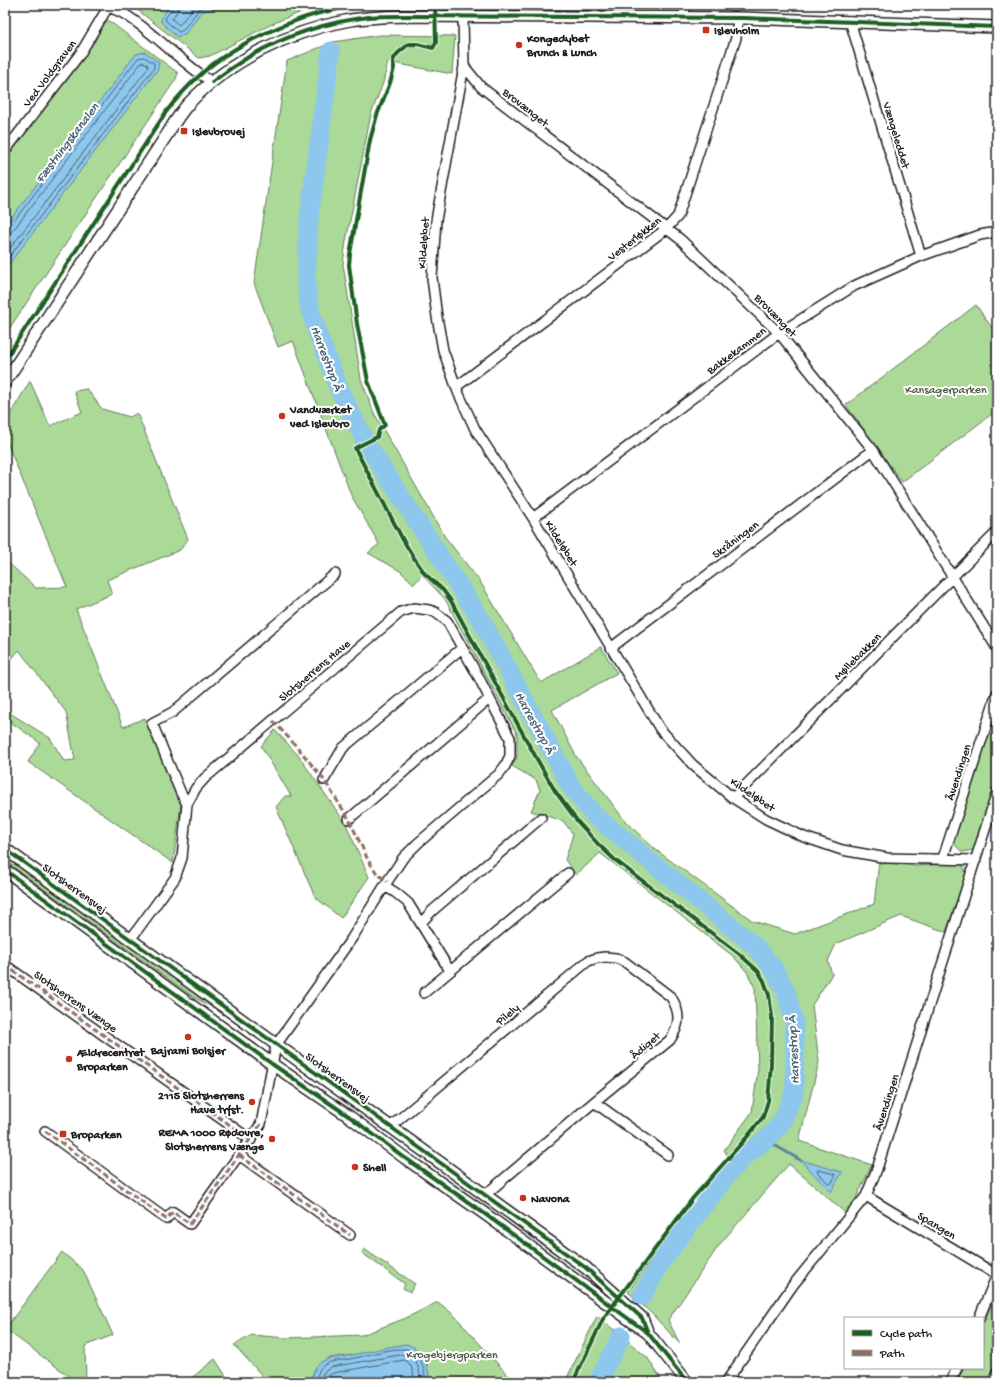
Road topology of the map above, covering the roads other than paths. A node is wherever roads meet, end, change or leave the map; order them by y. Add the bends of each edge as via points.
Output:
1 (685, 5) edge
2 (106, 6) edge
3 (463, 17) junction
4 (684, 18) junction
5 (738, 18) junction
6 (850, 21) junction
7 (997, 27) edge
8 (464, 66) junction
9 (212, 82) junction
10 (5, 151) edge
11 (666, 229) junction
12 (997, 232) edge
13 (921, 256) junction
14 (779, 333) junction
15 (5, 382) edge
16 (456, 387) junction
17 (873, 450) junction
18 (533, 518) junction
19 (997, 532) edge
20 (335, 574) dead end
21 (953, 576) junction
22 (612, 647) junction
23 (462, 648) junction
24 (997, 648) edge
25 (997, 693) edge
26 (489, 699) junction
27 (324, 780) dead end
28 (997, 792) edge
29 (733, 798) junction
30 (187, 804) junction
31 (349, 818) dead end
32 (541, 818) dead end
33 (5, 849) edge
34 (943, 858) junction
35 (976, 860) junction
36 (5, 870) edge
37 (568, 873) dead end
38 (385, 886) junction
39 (420, 923) junction
40 (130, 940) junction
41 (5, 965) edge
42 (450, 971) junction
43 (647, 979) joint
44 (424, 993) dead end
45 (276, 1045) junction
46 (272, 1064) junction
47 (594, 1102) junction
48 (390, 1127) junction
49 (45, 1131) dead end
50 (251, 1140) junction
51 (239, 1155) junction
52 (668, 1156) dead end
53 (486, 1195) junction
54 (866, 1196) junction
55 (350, 1235) dead end
56 (997, 1275) edge
57 (979, 1317) edge
58 (648, 1333) junction
59 (956, 1369) edge
60 (997, 1372) edge
61 (687, 1382) edge
62 (726, 1382) edge
63 (950, 1382) edge
64 (993, 1382) edge

1 - 4 street
2 - 9 street via 125,14
2 - 10 street, Ved Voldgraven via 80,54
3 - 4 street
3 - 8 street, Kildeløbet
3 - 9 street via 370,17 319,26 249,57
4 - 5 street
5 - 6 street
5 - 11 street, Vesterløkken via 736,38 678,216
6 - 7 street
6 - 13 street, Vængeleddet
8 - 11 street, Brovænget via 481,87
8 - 16 street, Kildeløbet via 436,220 432,278 443,350
9 - 15 street via 188,104 172,127
11 - 14 street, Brovænget via 680,239
11 - 16 street, Vesterløkken
12 - 13 street, Bakkekammen via 980,235
13 - 14 street, Bakkekammen via 854,286
14 - 17 street, Brovænget
14 - 18 street, Bakkekammen
16 - 18 street, Kildeløbet via 476,429
17 - 21 street, Brovænget
17 - 22 street, Skråningen
18 - 22 street, Kildeløbet
19 - 21 street, Møllebakken
20 - 30 street via 173,712 152,723
21 - 24 street, Brovænget
21 - 29 street, Møllebakken
22 - 29 street, Kildeløbet via 660,728 694,765
23 - 26 street, Slotsherrens Have
23 - 27 street via 343,748
23 - 30 street, Slotsherrens Have via 447,621 435,612 414,608 401,612 205,778
25 - 34 street, Åvendingen
26 - 31 street
26 - 38 street, Slotsherrens Have via 510,738 510,753 505,766 403,858
28 - 35 street, Åvendingen
29 - 34 street, Kildeløbet via 766,819 804,838 842,850 887,858
30 - 40 street, Slotsherrens Have via 182,858 175,878
32 - 39 street
33 - 40 street, Slotsherrensvej
34 - 35 street, Kildeløbet
35 - 54 street, Åvendingen via 878,1169
36 - 46 street, Slotsherrensvej
37 - 42 street
38 - 39 street via 408,903
38 - 45 street, Slotsherrens Have via 352,938
39 - 42 street
40 - 45 street, Slotsherrensvej
41 - 50 street, Slotsherrens Vænge
42 - 44 street
43 - 47 street, Ådiget via 671,997 678,1013 675,1032 670,1040
43 - 48 street, Pilely via 616,958 605,956 588,961
45 - 46 street
45 - 48 street, Slotsherrensvej
46 - 50 street via 261,1124
46 - 58 street, Slotsherrensvej via 350,1117
47 - 52 street
47 - 53 street, Ådiget
48 - 53 street, Slotsherrensvej
49 - 51 street via 166,1219 173,1212 190,1224
50 - 51 street
51 - 55 street
53 - 58 street, Slotsherrensvej via 586,1268 642,1318
54 - 56 street, Spangen
54 - 62 street, Åvendingen via 793,1285
56 - 57 street
58 - 61 street, Slotsherrensvej
59 - 63 street
60 - 64 street

